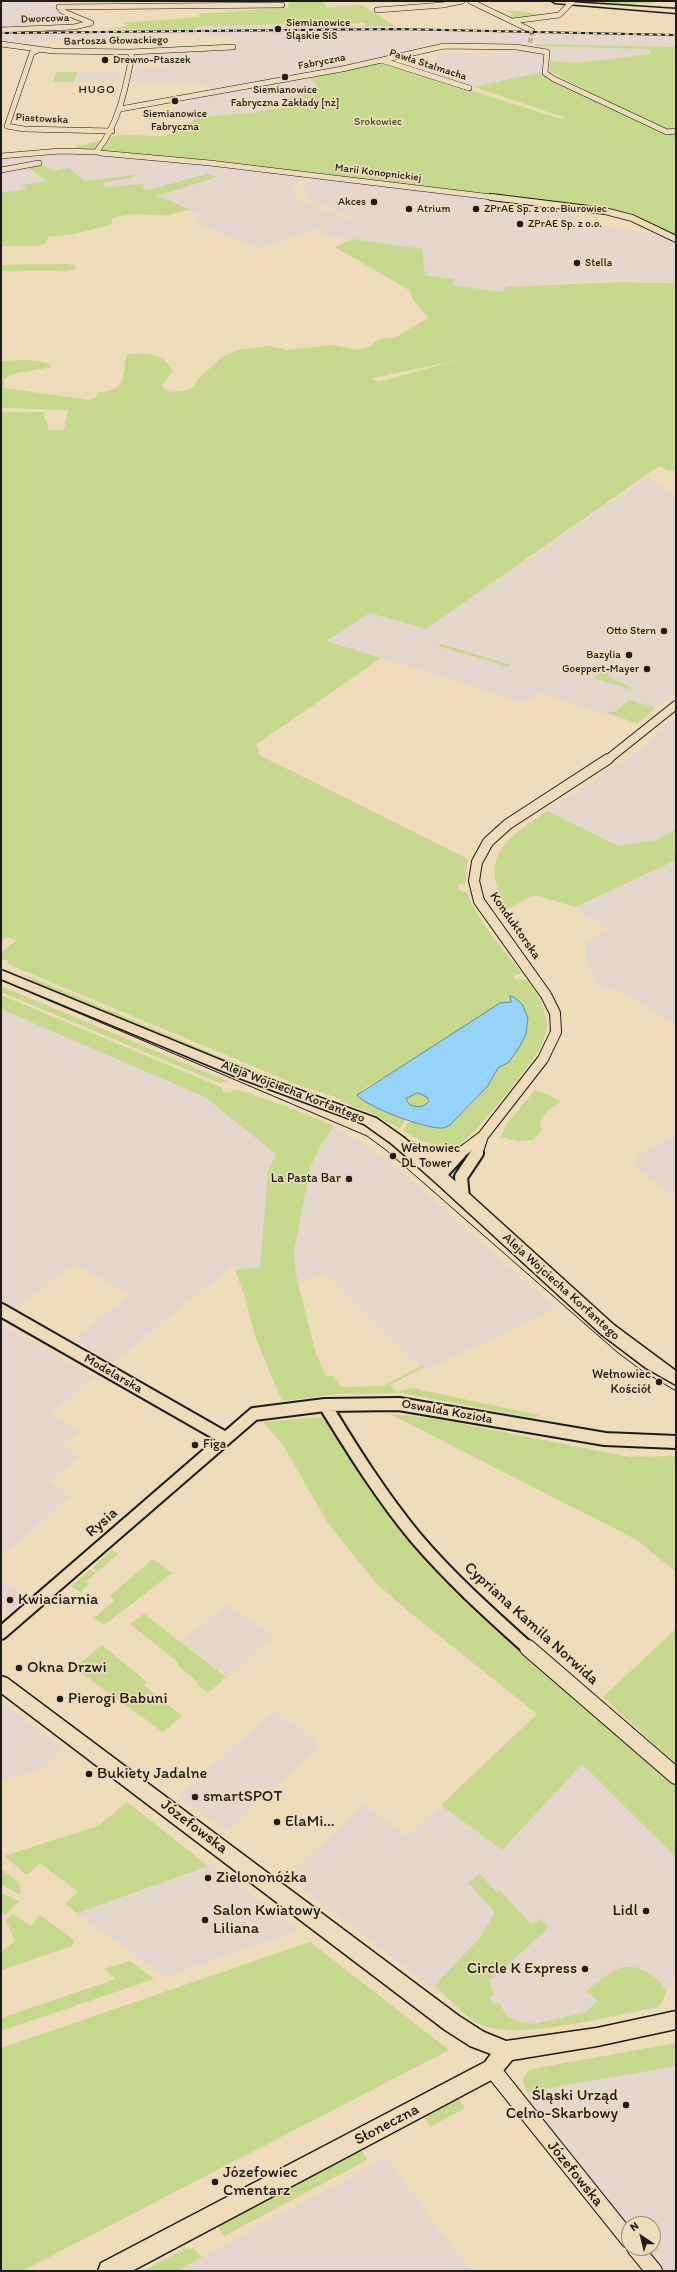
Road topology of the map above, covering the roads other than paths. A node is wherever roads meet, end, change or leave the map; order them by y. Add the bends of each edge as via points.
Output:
1 (58, 1) edge
2 (462, 1) edge
3 (470, 1) edge
4 (556, 1) edge
5 (388, 2) edge
6 (408, 2) edge
7 (572, 2) junction
8 (598, 3) edge
9 (282, 5) dead end
10 (424, 6) junction
11 (58, 7) junction
12 (395, 9) junction
13 (377, 10) dead end
14 (676, 11) edge
15 (510, 21) junction
16 (1, 30) edge
17 (532, 31) dead end
18 (1, 44) edge
19 (233, 47) dead end
20 (38, 50) junction
21 (130, 52) junction
22 (381, 60) junction
23 (469, 88) dead end
24 (120, 109) junction
25 (112, 131) junction
26 (676, 131) edge
27 (98, 152) junction
28 (1, 156) edge
29 (39, 163) dead end
30 (1, 170) edge
31 (676, 239) edge
32 (676, 705) edge
33 (1, 974) edge
34 (483, 1136) junction
35 (403, 1144) junction
36 (454, 1157) junction
37 (466, 1167) junction
38 (439, 1176) junction
39 (464, 1198) junction
40 (1, 1310) edge
41 (676, 1379) edge
42 (324, 1405) junction
43 (225, 1438) junction
44 (676, 1442) edge
45 (1, 1633) edge
46 (1, 1683) edge
47 (676, 1776) edge
48 (676, 2020) edge
49 (506, 2051) junction
50 (492, 2069) junction
51 (621, 2230) edge
52 (642, 2256) edge
53 (109, 2271) edge
54 (654, 2271) edge

1 - 11 street
2 - 10 street
3 - 15 street
4 - 7 street
5 - 12 street
6 - 10 street via 422,1
7 - 8 street
7 - 15 street via 559,15
8 - 14 street
9 - 11 street
10 - 12 street
11 - 16 street, Dworcowa via 91,23
12 - 13 street
15 - 17 street
18 - 20 street, Bartosza Głowackiego
19 - 21 street, Bartosza Głowackiego
20 - 21 street, Bartosza Głowackiego
20 - 25 street, Piastowska via 32,53 7,126 24,129
21 - 24 street via 132,56
22 - 23 street, Pawła Stalmacha
22 - 24 street, Fabryczna
22 - 26 street, Fabryczna via 453,46 529,45 547,52 545,73 666,132
24 - 25 street
25 - 27 street
27 - 28 street, Marii Konopnickiej via 60,151
27 - 31 street, Marii Konopnickiej via 605,211 632,218
29 - 30 street
32 - 34 street, Konduktorska via 614,755 513,820 489,841 474,867 479,901 546,995 553,1008 556,1023 554,1037 546,1054
33 - 35 main road, Aleja Wojciecha Korfantego via 247,1076 350,1112 375,1124
34 - 36 street, Konduktorska
34 - 37 street, Konduktorska via 479,1150
35 - 36 street via 431,1156
35 - 38 main road, Aleja Wojciecha Korfantego
36 - 38 street, Konduktorska
37 - 38 street
37 - 39 street, Konduktorska via 461,1177
38 - 39 main road, Aleja Wojciecha Korfantego
39 - 41 main road, Aleja Wojciecha Korfantego via 537,1269 623,1343 644,1360
40 - 43 street, Modelarska
42 - 43 street, Oswalda Kozioła via 254,1414
42 - 44 street, Oswalda Kozioła via 399,1404 605,1440
42 - 47 street, Cypriana Kamila Norwida via 344,1440 382,1495 453,1578 517,1638
43 - 45 street, Rysia
46 - 49 street, Józefowska via 452,2023 477,2039
48 - 49 street via 597,2037
49 - 50 street, Słoneczna
50 - 51 street, Józefowska
50 - 53 street, Słoneczna
52 - 54 street

